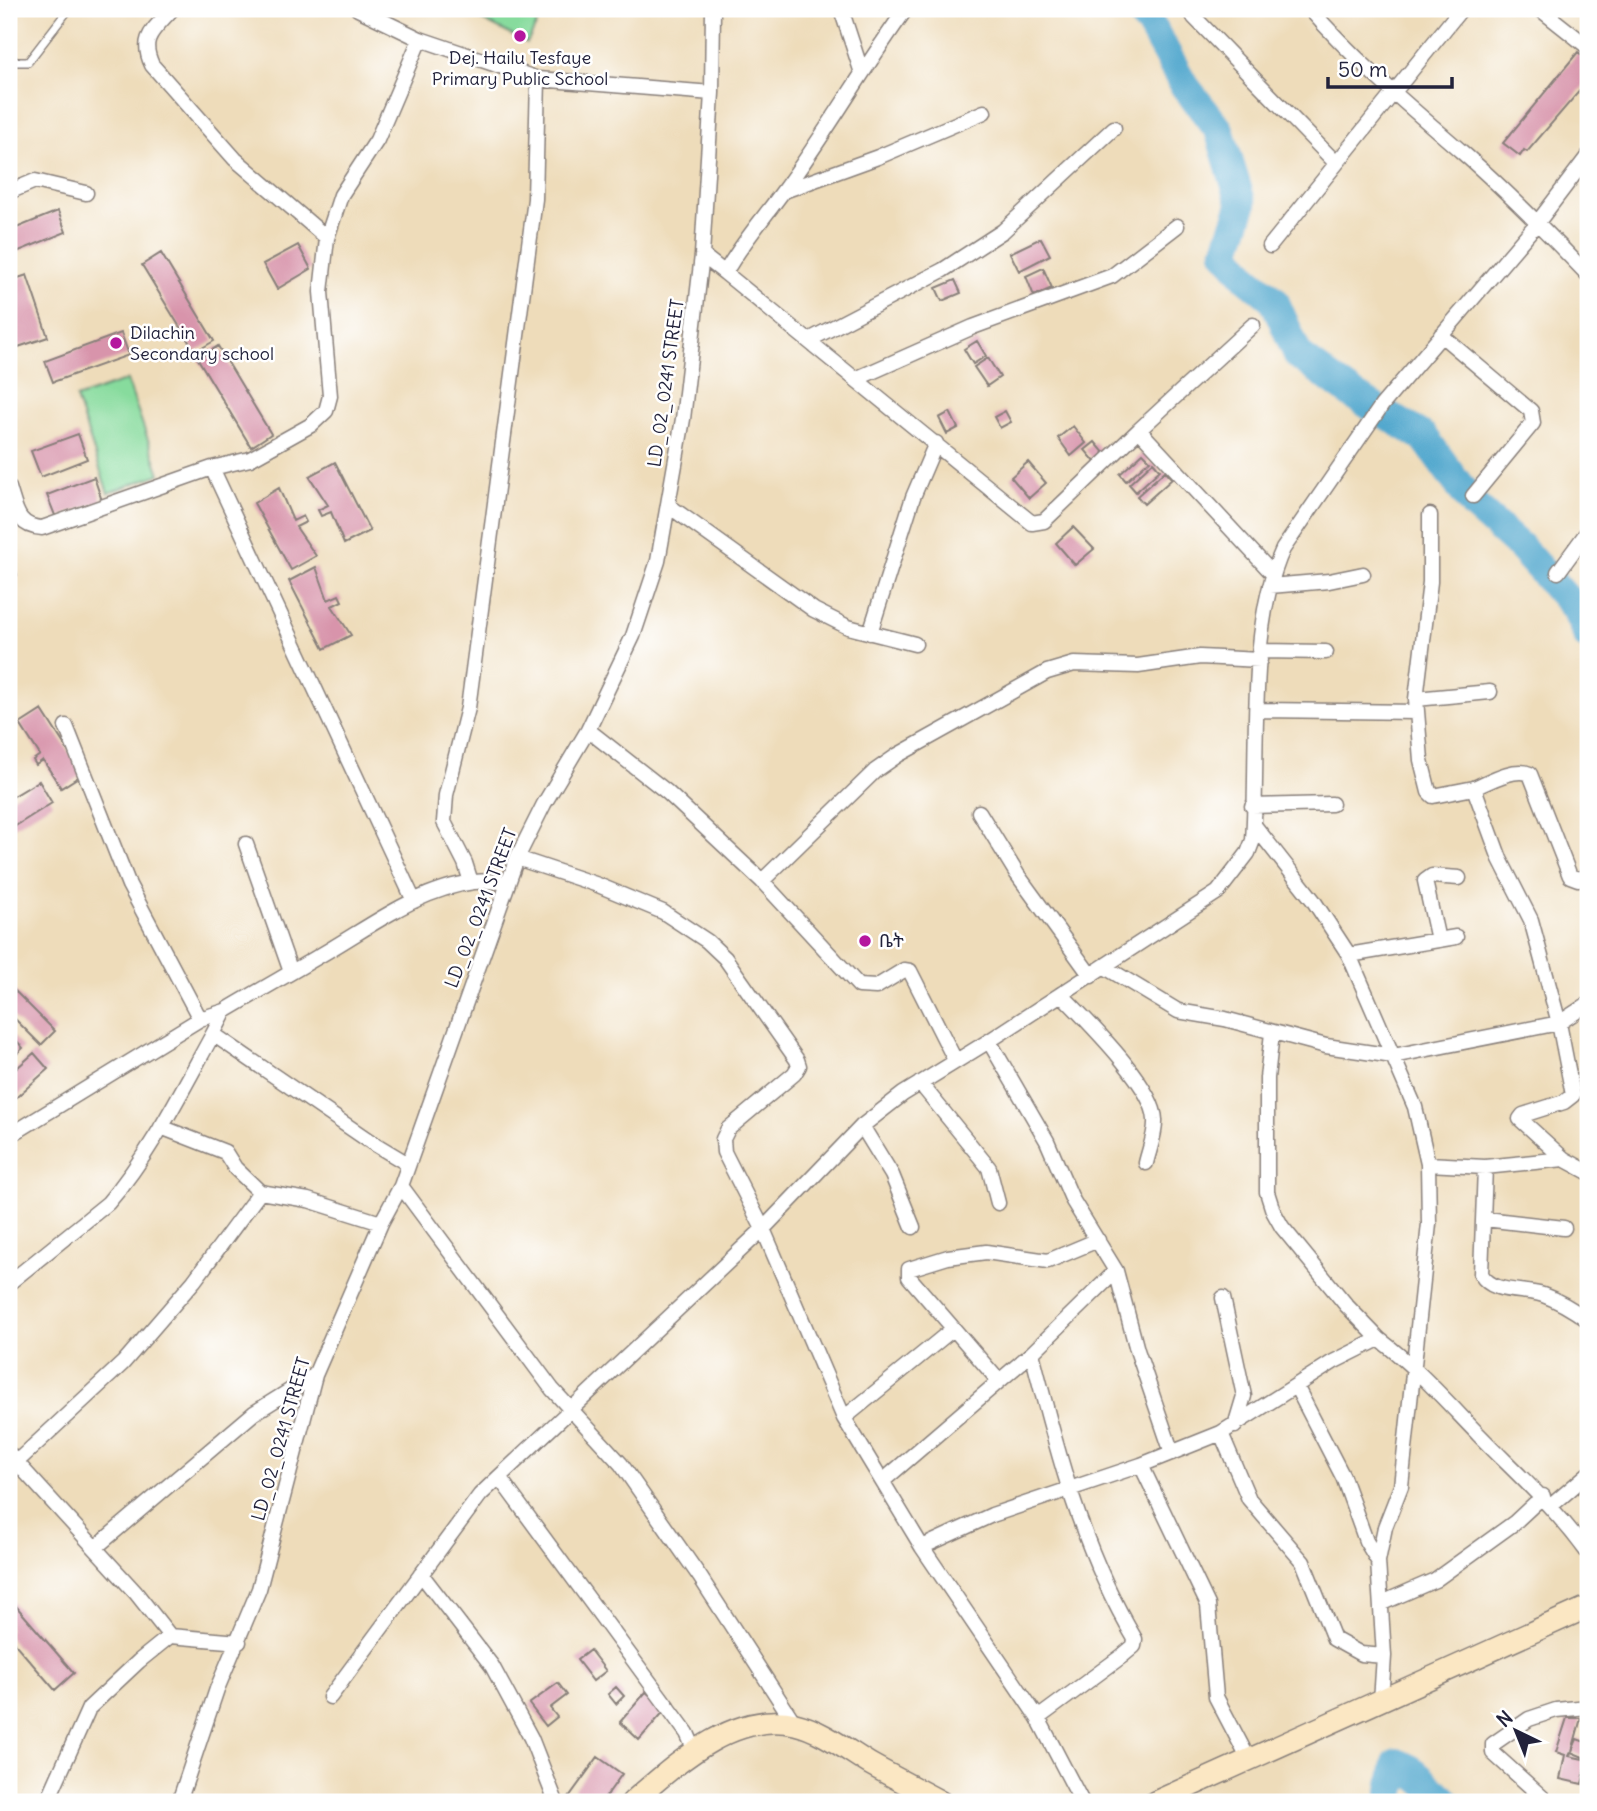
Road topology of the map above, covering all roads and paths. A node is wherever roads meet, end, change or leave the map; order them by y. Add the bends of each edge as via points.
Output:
1 (69, 9) edge
2 (172, 9) edge
3 (358, 9) edge
4 (713, 9) edge
5 (841, 9) edge
6 (906, 9) edge
7 (1190, 9) edge
8 (1310, 9) edge
9 (1461, 9) edge
10 (1540, 9) edge
11 (420, 39) junction
12 (1588, 47) edge
13 (9, 57) edge
14 (861, 70) junction
15 (538, 79) junction
16 (712, 93) junction
17 (1392, 94) junction
18 (984, 112) dead end
19 (1114, 128) dead end
20 (1588, 156) edge
21 (1335, 162) junction
22 (784, 191) junction
23 (9, 192) edge
24 (86, 193) dead end
25 (1538, 222) junction
26 (1177, 226) dead end
27 (327, 237) junction
28 (1270, 246) dead end
29 (702, 256) junction
30 (725, 272) junction
31 (1588, 275) edge
32 (1253, 325) dead end
33 (1441, 335) junction
34 (809, 340) junction
35 (858, 378) junction
36 (1139, 430) junction
37 (936, 443) junction
38 (212, 468) junction
39 (9, 488) edge
40 (1473, 496) dead end
41 (669, 506) junction
42 (1430, 514) dead end
43 (1588, 531) edge
44 (1558, 572) dead end
45 (1363, 574) dead end
46 (1271, 580) junction
47 (870, 633) junction
48 (915, 643) dead end
49 (1326, 652) dead end
50 (1260, 655) junction
51 (1490, 692) dead end
52 (1416, 706) junction
53 (1258, 710) junction
54 (66, 726) dead end
55 (588, 730) junction
56 (1474, 788) junction
57 (1332, 804) dead end
58 (1252, 806) junction
59 (979, 812) dead end
60 (1254, 825) junction
61 (246, 844) dead end
62 (517, 858) junction
63 (1588, 876) edge
64 (1459, 878) dead end
65 (762, 881) junction
66 (471, 882) junction
67 (508, 883) junction
68 (414, 901) junction
69 (1456, 937) dead end
70 (1438, 940) junction
71 (1349, 955) junction
72 (1105, 967) junction
73 (291, 972) junction
74 (1091, 975) junction
75 (1061, 993) junction
76 (1588, 1003) edge
77 (225, 1011) junction
78 (200, 1019) junction
79 (1559, 1023) junction
80 (1272, 1033) junction
81 (213, 1034) junction
82 (989, 1041) junction
83 (1393, 1056) junction
84 (955, 1060) junction
85 (920, 1083) junction
86 (862, 1126) junction
87 (161, 1127) junction
88 (9, 1136) edge
89 (1564, 1159) junction
90 (1146, 1163) dead end
91 (408, 1164) junction
92 (1428, 1164) junction
93 (1585, 1165) edge
94 (1485, 1167) junction
95 (401, 1186) junction
96 (260, 1192) junction
97 (998, 1203) dead end
98 (1485, 1219) junction
99 (381, 1223) junction
100 (913, 1227) dead end
101 (1564, 1228) dead end
102 (763, 1229) junction
103 (1098, 1240) junction
104 (1116, 1271) junction
105 (9, 1283) edge
106 (1223, 1298) dead end
107 (1588, 1320) edge
108 (953, 1329) junction
109 (1379, 1339) junction
110 (1032, 1353) junction
111 (1415, 1366) junction
112 (315, 1375) junction
113 (998, 1380) junction
114 (1296, 1386) junction
115 (572, 1410) junction
116 (844, 1418) junction
117 (1235, 1426) junction
118 (1220, 1433) junction
119 (1172, 1453) junction
120 (11, 1462) edge
121 (1140, 1465) junction
122 (1588, 1474) edge
123 (499, 1477) junction
124 (884, 1480) junction
125 (1067, 1488) junction
126 (1547, 1501) junction
127 (922, 1547) junction
128 (95, 1548) junction
129 (1588, 1553) edge
130 (1378, 1561) junction
131 (421, 1574) junction
132 (1382, 1603) junction
133 (1588, 1607) edge
134 (170, 1636) junction
135 (239, 1642) junction
136 (1384, 1656) junction
137 (330, 1697) dead end
138 (1381, 1701) junction
139 (1588, 1707) edge
140 (1038, 1718) junction
141 (795, 1724) junction
142 (695, 1751) junction
143 (1249, 1760) junction
144 (1543, 1798) dead end
145 (47, 1802) edge
146 (179, 1802) edge
147 (556, 1802) edge
148 (632, 1802) edge
149 (941, 1802) edge
150 (1082, 1802) edge
151 (1155, 1802) edge

1 - 13 lane via 28,62
2 - 27 street via 147,38 144,49 152,65 235,159
3 - 11 street
4 - 16 street, LD_02_0241 STREET
5 - 14 street
6 - 14 street
7 - 21 street
8 - 17 street
9 - 17 street
10 - 12 street
11 - 15 street
11 - 27 street via 377,140 341,195
14 - 22 street
15 - 16 street
15 - 66 street via 533,211 468,708 446,795 444,821
16 - 29 street, LD_02_0241 STREET
17 - 21 street
17 - 25 street
18 - 22 street
19 - 34 street via 1003,231 943,270
20 - 25 street
21 - 28 street
22 - 30 street
23 - 24 street via 35,181
25 - 31 street
25 - 33 street
26 - 35 street via 1112,275 973,327
27 - 38 street via 321,292 330,396 326,411 311,425 250,459
29 - 30 street
29 - 41 street, LD_02_0241 STREET
30 - 34 street
32 - 36 street
33 - 40 street via 1533,417 1533,423
33 - 46 street via 1372,419 1283,549
34 - 35 street
35 - 37 street
36 - 37 street via 1038,524 1020,515
36 - 46 street
37 - 47 street via 913,497
38 - 39 street via 42,528 21,522
38 - 68 street
41 - 47 street via 814,610
41 - 55 street, LD_02_0241 STREET via 659,561 633,636
42 - 52 street via 1430,582
43 - 44 street
45 - 46 street via 1329,581
46 - 50 street
47 - 48 street
49 - 50 street
50 - 53 street
50 - 65 street via 1138,666 1074,664 1047,672 875,771
51 - 52 street
52 - 53 street
52 - 56 street via 1429,792 1438,796
53 - 58 street
54 - 78 street via 129,885
55 - 62 street, LD_02_0241 STREET
55 - 65 street via 667,792
56 - 63 street via 1499,777 1530,775 1570,876
56 - 79 street via 1500,859 1531,920
57 - 58 street
58 - 60 street
59 - 74 street via 1017,874
60 - 71 street
60 - 72 street via 1248,853 1218,892
61 - 73 street
62 - 67 street, LD_02_0241 STREET
62 - 102 street via 663,912 707,941 725,958 797,1060 794,1074 728,1129 723,1139 724,1152
64 - 70 street via 1432,876 1425,881
65 - 84 street via 859,986 876,987 910,971
66 - 67 street
66 - 68 street
67 - 91 street, LD_02_0241 STREET
68 - 73 street
69 - 70 street
70 - 71 street
71 - 83 street
72 - 74 street
72 - 80 street via 1178,1011
73 - 77 street
74 - 75 street
75 - 82 street
75 - 90 street via 1106,1042 1152,1104 1156,1122
76 - 79 street
77 - 78 street
77 - 81 street
78 - 88 street
79 - 83 street
79 - 89 street via 1573,1095 1520,1119
80 - 83 street
80 - 109 street via 1267,1078 1267,1192 1273,1211 1347,1306
81 - 87 street
81 - 91 street
82 - 84 street
82 - 103 street
83 - 92 street via 1415,1107
84 - 85 street
85 - 86 street
85 - 97 street via 989,1168
86 - 100 street via 892,1175
86 - 102 street
87 - 96 street via 225,1152
87 - 105 street via 108,1203
89 - 93 street
89 - 94 street
91 - 95 street, LD_02_0241 STREET
92 - 94 street
92 - 111 street via 1429,1224
94 - 98 street
95 - 99 street, LD_02_0241 STREET
95 - 115 street
96 - 99 street via 308,1200
96 - 120 street via 140,1345
98 - 101 street
98 - 107 street via 1481,1274 1485,1282 1561,1302
99 - 112 street, LD_02_0241 STREET
102 - 115 street
102 - 116 street
103 - 104 street
103 - 108 street via 1048,1261 986,1252 909,1269 909,1277
104 - 110 street
104 - 119 street
106 - 117 street via 1244,1396
108 - 113 street
108 - 116 street
109 - 111 street
109 - 114 street
110 - 113 street
110 - 125 street
111 - 126 street
111 - 130 street via 1401,1486
112 - 128 street via 254,1413
112 - 135 street, LD_02_0241 STREET via 259,1589
113 - 124 street
114 - 117 street
114 - 130 street via 1343,1477
115 - 123 street
115 - 141 street via 621,1464
116 - 124 street
117 - 118 street
118 - 119 street
118 - 136 street via 1249,1499 1303,1562 1334,1639 1361,1654
119 - 121 street
120 - 128 street
121 - 125 street
121 - 143 street via 1208,1605 1216,1698
122 - 126 street
123 - 131 street via 480,1495
123 - 142 street via 687,1733
124 - 127 street
125 - 127 street
125 - 140 street via 1088,1544 1135,1639 1134,1646 1112,1664
126 - 129 street
126 - 132 street via 1435,1580
127 - 140 street
128 - 134 street
130 - 132 street
131 - 137 street
131 - 147 street via 492,1666 531,1738
132 - 136 street
133 - 138 main road
134 - 135 street
134 - 145 street via 89,1709
135 - 146 street, LD_02_0241 STREET via 217,1689
136 - 138 street
138 - 143 main road
139 - 144 street via 1556,1710 1530,1719 1493,1744 1493,1753
140 - 150 street
141 - 142 main road via 747,1726
141 - 149 main road
142 - 148 main road
143 - 151 main road

